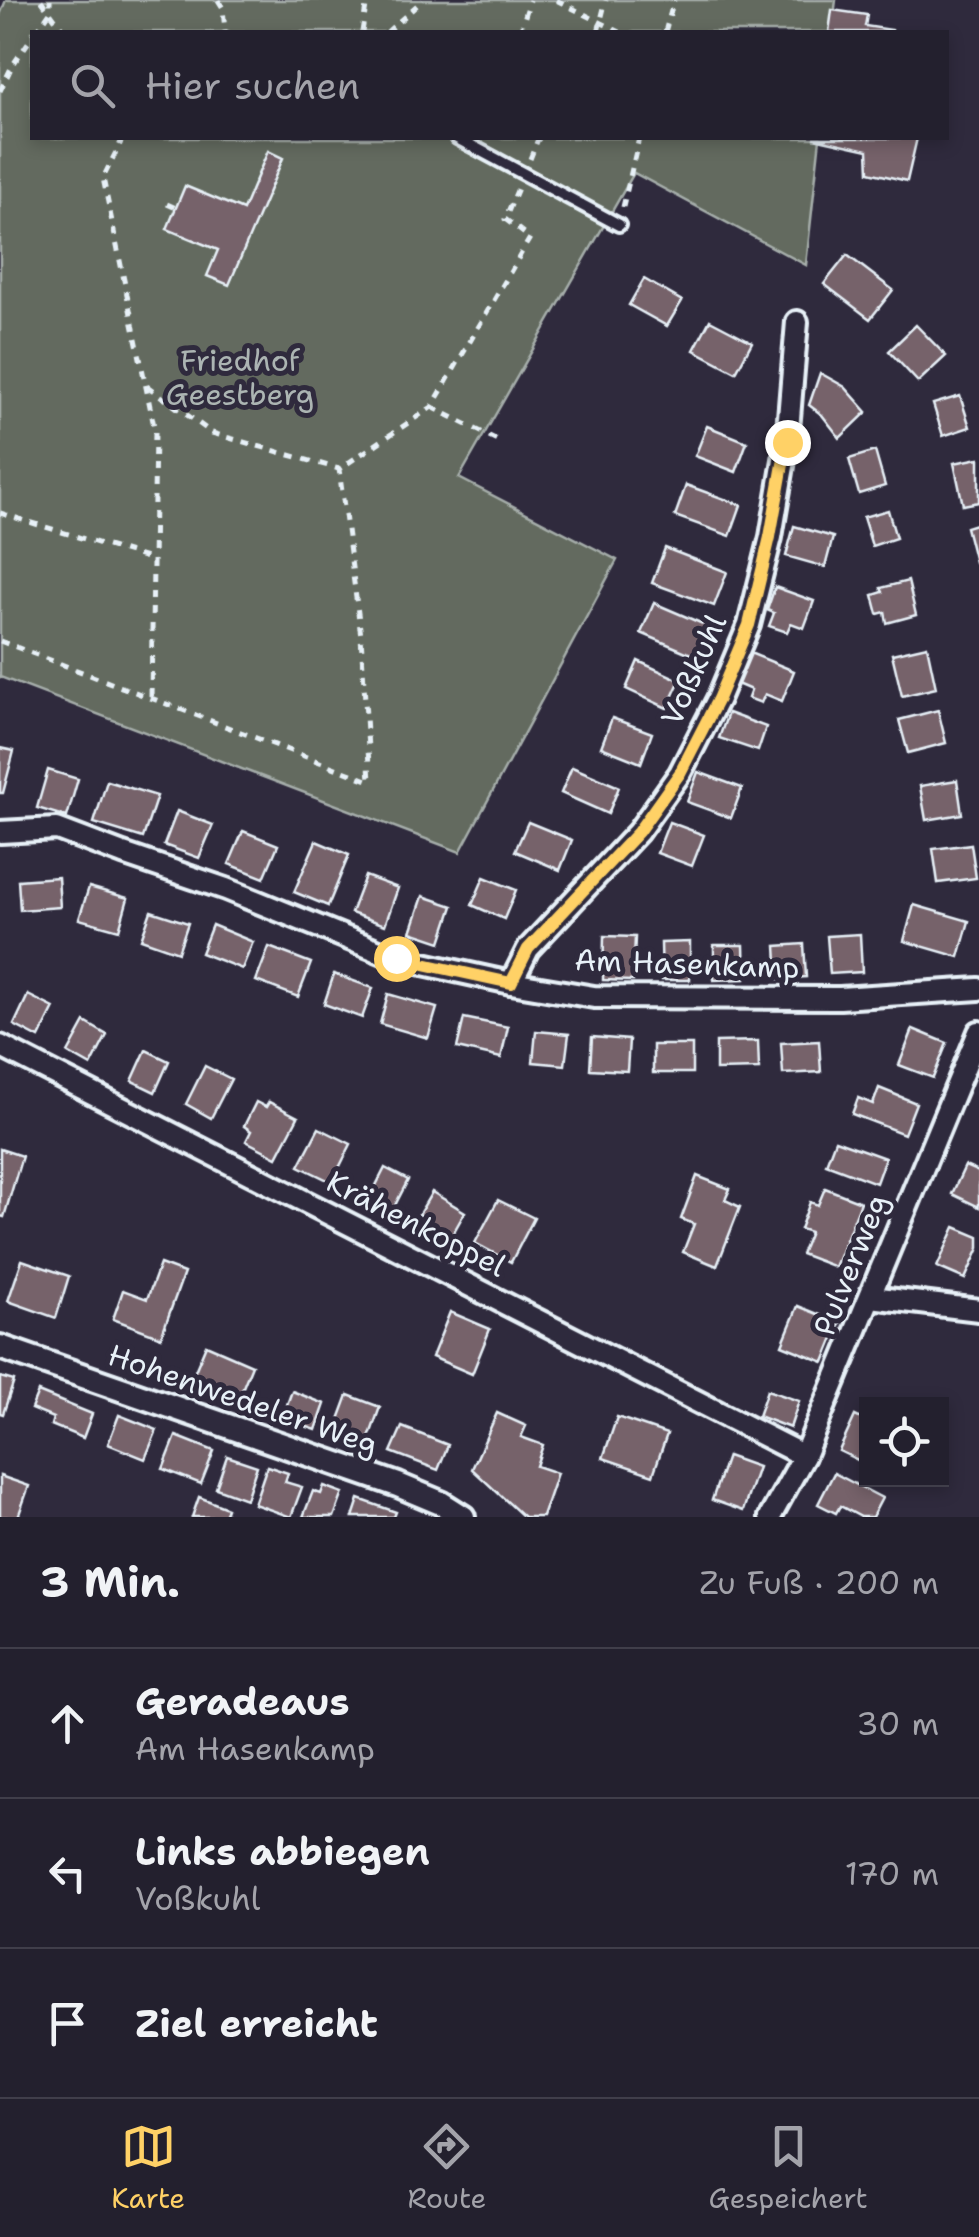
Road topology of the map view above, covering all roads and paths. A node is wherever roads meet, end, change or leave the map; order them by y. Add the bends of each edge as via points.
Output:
1 (41, 0) edge
2 (50, 0) edge
3 (218, 0) edge
4 (366, 0) edge
5 (423, 0) edge
6 (530, 0) edge
7 (556, 0) edge
8 (606, 0) edge
9 (674, 0) edge
10 (50, 12) junction
11 (601, 22) junction
12 (37, 30) edge
13 (64, 30) edge
14 (225, 30) edge
15 (362, 30) edge
16 (390, 30) edge
17 (521, 30) edge
18 (599, 30) edge
19 (616, 30) edge
20 (666, 30) edge
21 (30, 41) edge
22 (0, 90) edge
23 (122, 140) edge
24 (462, 140) edge
25 (538, 140) edge
26 (640, 140) edge
27 (524, 174) junction
28 (166, 204) dead end
29 (176, 208) dead end
30 (619, 225) joint
31 (797, 322) dead end
32 (145, 384) junction
33 (432, 407) junction
34 (503, 443) dead end
35 (339, 470) junction
36 (0, 512) edge
37 (153, 560) junction
38 (0, 641) edge
39 (151, 698) junction
40 (0, 832) edge
41 (511, 983) junction
42 (979, 989) edge
43 (979, 1032) edge
44 (0, 1046) edge
45 (870, 1297) junction
46 (979, 1310) edge
47 (0, 1347) edge
48 (804, 1456) junction
49 (464, 1517) edge
50 (770, 1517) edge

1 - 10 path
2 - 10 path
3 - 14 path
4 - 15 path
5 - 16 path
6 - 17 path
7 - 11 path
8 - 11 path
9 - 20 path
10 - 12 path
10 - 13 path
11 - 18 path
11 - 19 path
21 - 22 path
23 - 32 path via 103,178
24 - 27 lane
25 - 27 path
26 - 30 path
27 - 30 lane
27 - 33 path via 505,219 530,238
28 - 29 path
31 - 41 street, Voßkuhl via 787,442 770,537 749,625 718,699 680,773 638,832 528,949
32 - 35 path via 212,433
32 - 37 path via 154,431
33 - 34 path
33 - 35 path
35 - 39 path via 361,636 370,781
36 - 37 path
37 - 39 path
38 - 39 path
40 - 41 street, Am Hasenkamp via 57,829 396,958
41 - 42 street, Am Hasenkamp via 594,997 840,998
43 - 45 street, Pulverweg
44 - 48 street, Krähenkoppel
45 - 46 street
45 - 48 street, Pulverweg
47 - 49 street, Hohenwedeler Weg via 398,1485
48 - 50 street, Pulverweg

